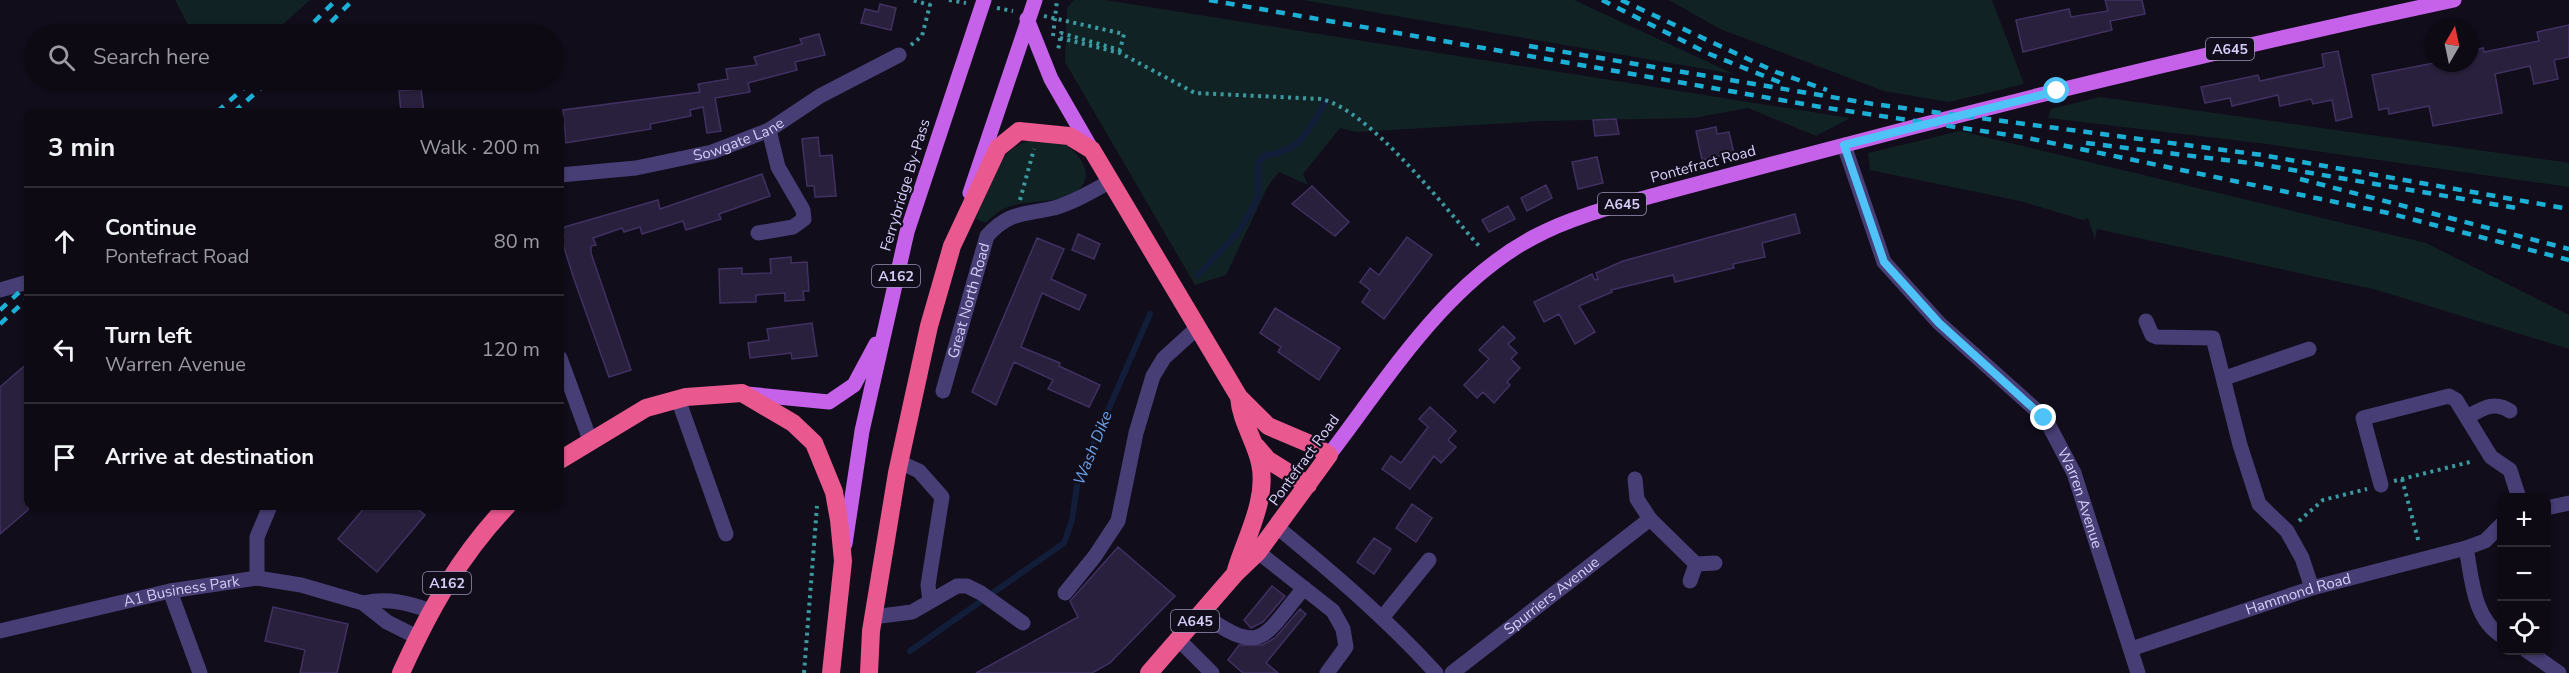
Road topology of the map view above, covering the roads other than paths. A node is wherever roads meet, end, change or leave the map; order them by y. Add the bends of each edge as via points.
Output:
1 (2454, 0) edge
2 (982, 4) edge
3 (1028, 11) edge
4 (899, 55) road end
5 (769, 130) junction
6 (1844, 145) junction
7 (1092, 150) junction
8 (564, 175) edge
9 (1109, 182) junction
10 (758, 233) dead end
11 (952, 246) junction
12 (24, 283) edge
13 (0, 290) edge
14 (2146, 321) dead end
15 (884, 328) junction
16 (1197, 328) junction
17 (2309, 349) dead end
18 (564, 368) edge
19 (2225, 378) junction
20 (943, 391) dead end
21 (742, 393) junction
22 (1239, 398) junction
23 (678, 399) junction
24 (2510, 411) dead end
25 (2467, 417) junction
26 (590, 440) junction
27 (1254, 445) junction
28 (1329, 455) junction
29 (564, 457) edge
30 (900, 462) junction
31 (1635, 479) dead end
32 (1308, 485) junction
33 (2381, 485) dead end
34 (2517, 493) edge
35 (2569, 503) edge
36 (2551, 507) edge
37 (268, 510) edge
38 (503, 510) edge
39 (1650, 519) junction
40 (1277, 527) junction
41 (2497, 529) edge
42 (726, 534) dead end
43 (2466, 548) junction
44 (1258, 552) junction
45 (1429, 560) dead end
46 (843, 561) junction
47 (1715, 563) dead end
48 (1696, 564) junction
49 (1235, 574) junction
50 (258, 578) junction
51 (1690, 581) dead end
52 (1304, 588) junction
53 (2312, 588) junction
54 (170, 591) junction
55 (1065, 593) dead end
56 (930, 601) junction
57 (363, 603) junction
58 (430, 611) junction
59 (1202, 614) junction
60 (873, 617) junction
61 (1382, 618) junction
62 (1023, 623) dead end
63 (0, 631) edge
64 (2497, 633) edge
65 (417, 637) junction
66 (1179, 640) junction
67 (2131, 649) junction
68 (2532, 655) edge
69 (1204, 670) edge
70 (200, 673) edge
71 (401, 673) edge
72 (831, 673) edge
73 (869, 673) edge
74 (1149, 673) edge
75 (1327, 673) edge
76 (1436, 673) edge
77 (1452, 673) edge
78 (2138, 673) edge
79 (2559, 673) edge

1 - 6 main road, Pontefract Road / A645 via 2232,49
2 - 15 main road, Ferrybridge By-Pass / A162 via 907,232
3 - 7 main road via 1051,79
3 - 11 main road, A162
4 - 5 street, Sowgate Lane via 820,96
5 - 8 street, Sowgate Lane via 712,152 636,168
5 - 10 street via 778,167 804,210 804,219 793,227
6 - 28 main road, Pontefract Road / A645 via 1581,216 1532,237 1487,268 1425,329
6 - 67 street, Warren Avenue via 1884,262 1939,323 2044,418 2074,473
7 - 9 highway, A645
7 - 11 highway via 1069,136 1019,131 998,148
9 - 16 highway, A645
9 - 20 street, Great North Road via 1054,207 1016,214 987,237
11 - 30 highway, A162 via 929,326
12 - 13 street
14 - 19 street via 2157,337 2212,338
15 - 21 main road, A162 via 854,385 829,402
15 - 46 main road, Ferrybridge By-Pass / A162 via 862,431
16 - 22 highway, A645
16 - 55 street via 1164,358 1154,376 1136,433 1118,521
17 - 19 street
18 - 26 street
19 - 53 street via 2240,446 2259,504 2287,531
21 - 23 highway, A162
21 - 46 highway, A162 via 793,423 814,443 834,492
22 - 27 highway, A645 via 1240,414
22 - 28 highway, A645 via 1269,426
23 - 26 highway, A162 via 646,408
23 - 42 street
24 - 25 street via 2502,405 2492,405
25 - 33 street via 2449,396 2363,418
25 - 34 street via 2491,457 2510,470
26 - 29 highway, A162
27 - 32 highway, A645 via 1268,460
27 - 49 highway, A645 via 1262,475 1259,506
28 - 32 highway, Pontefract Road / A645
30 - 56 street via 919,471 942,497 928,585
30 - 60 highway, A162
31 - 39 street via 1636,499
32 - 40 highway, Pontefract Road / A645
35 - 36 street
37 - 50 street via 257,537
38 - 58 highway, A162 via 454,570
39 - 48 street
39 - 77 street, Spurriers Avenue
40 - 44 highway, Pontefract Road / A645
40 - 61 street
41 - 43 street, Hammond Road via 2485,541
43 - 53 street, Hammond Road
43 - 64 street via 2477,606
44 - 49 highway, Pontefract Road / A645
44 - 52 street
45 - 61 street
46 - 72 highway, A162
47 - 48 street
48 - 51 street
49 - 59 highway, Pontefract Road / A645
50 - 54 street, A1 Business Park
50 - 57 street, A1 Business Park via 301,585
52 - 59 street via 1264,636 1254,639 1225,630
52 - 75 street via 1333,611 1343,629 1346,647
53 - 67 street, Hammond Road
54 - 63 street, A1 Business Park
54 - 70 street
56 - 60 street via 912,612
56 - 62 street via 957,586 967,586
57 - 58 street, A1 Business Park via 382,599
57 - 65 street, A1 Business Park via 387,622
58 - 65 highway, A162
59 - 66 highway, Pontefract Road / A645
60 - 73 highway, A162
61 - 76 street
65 - 71 highway, A162
66 - 69 street
66 - 74 highway, Pontefract Road / A645
67 - 78 street, Warren Avenue
68 - 79 street

